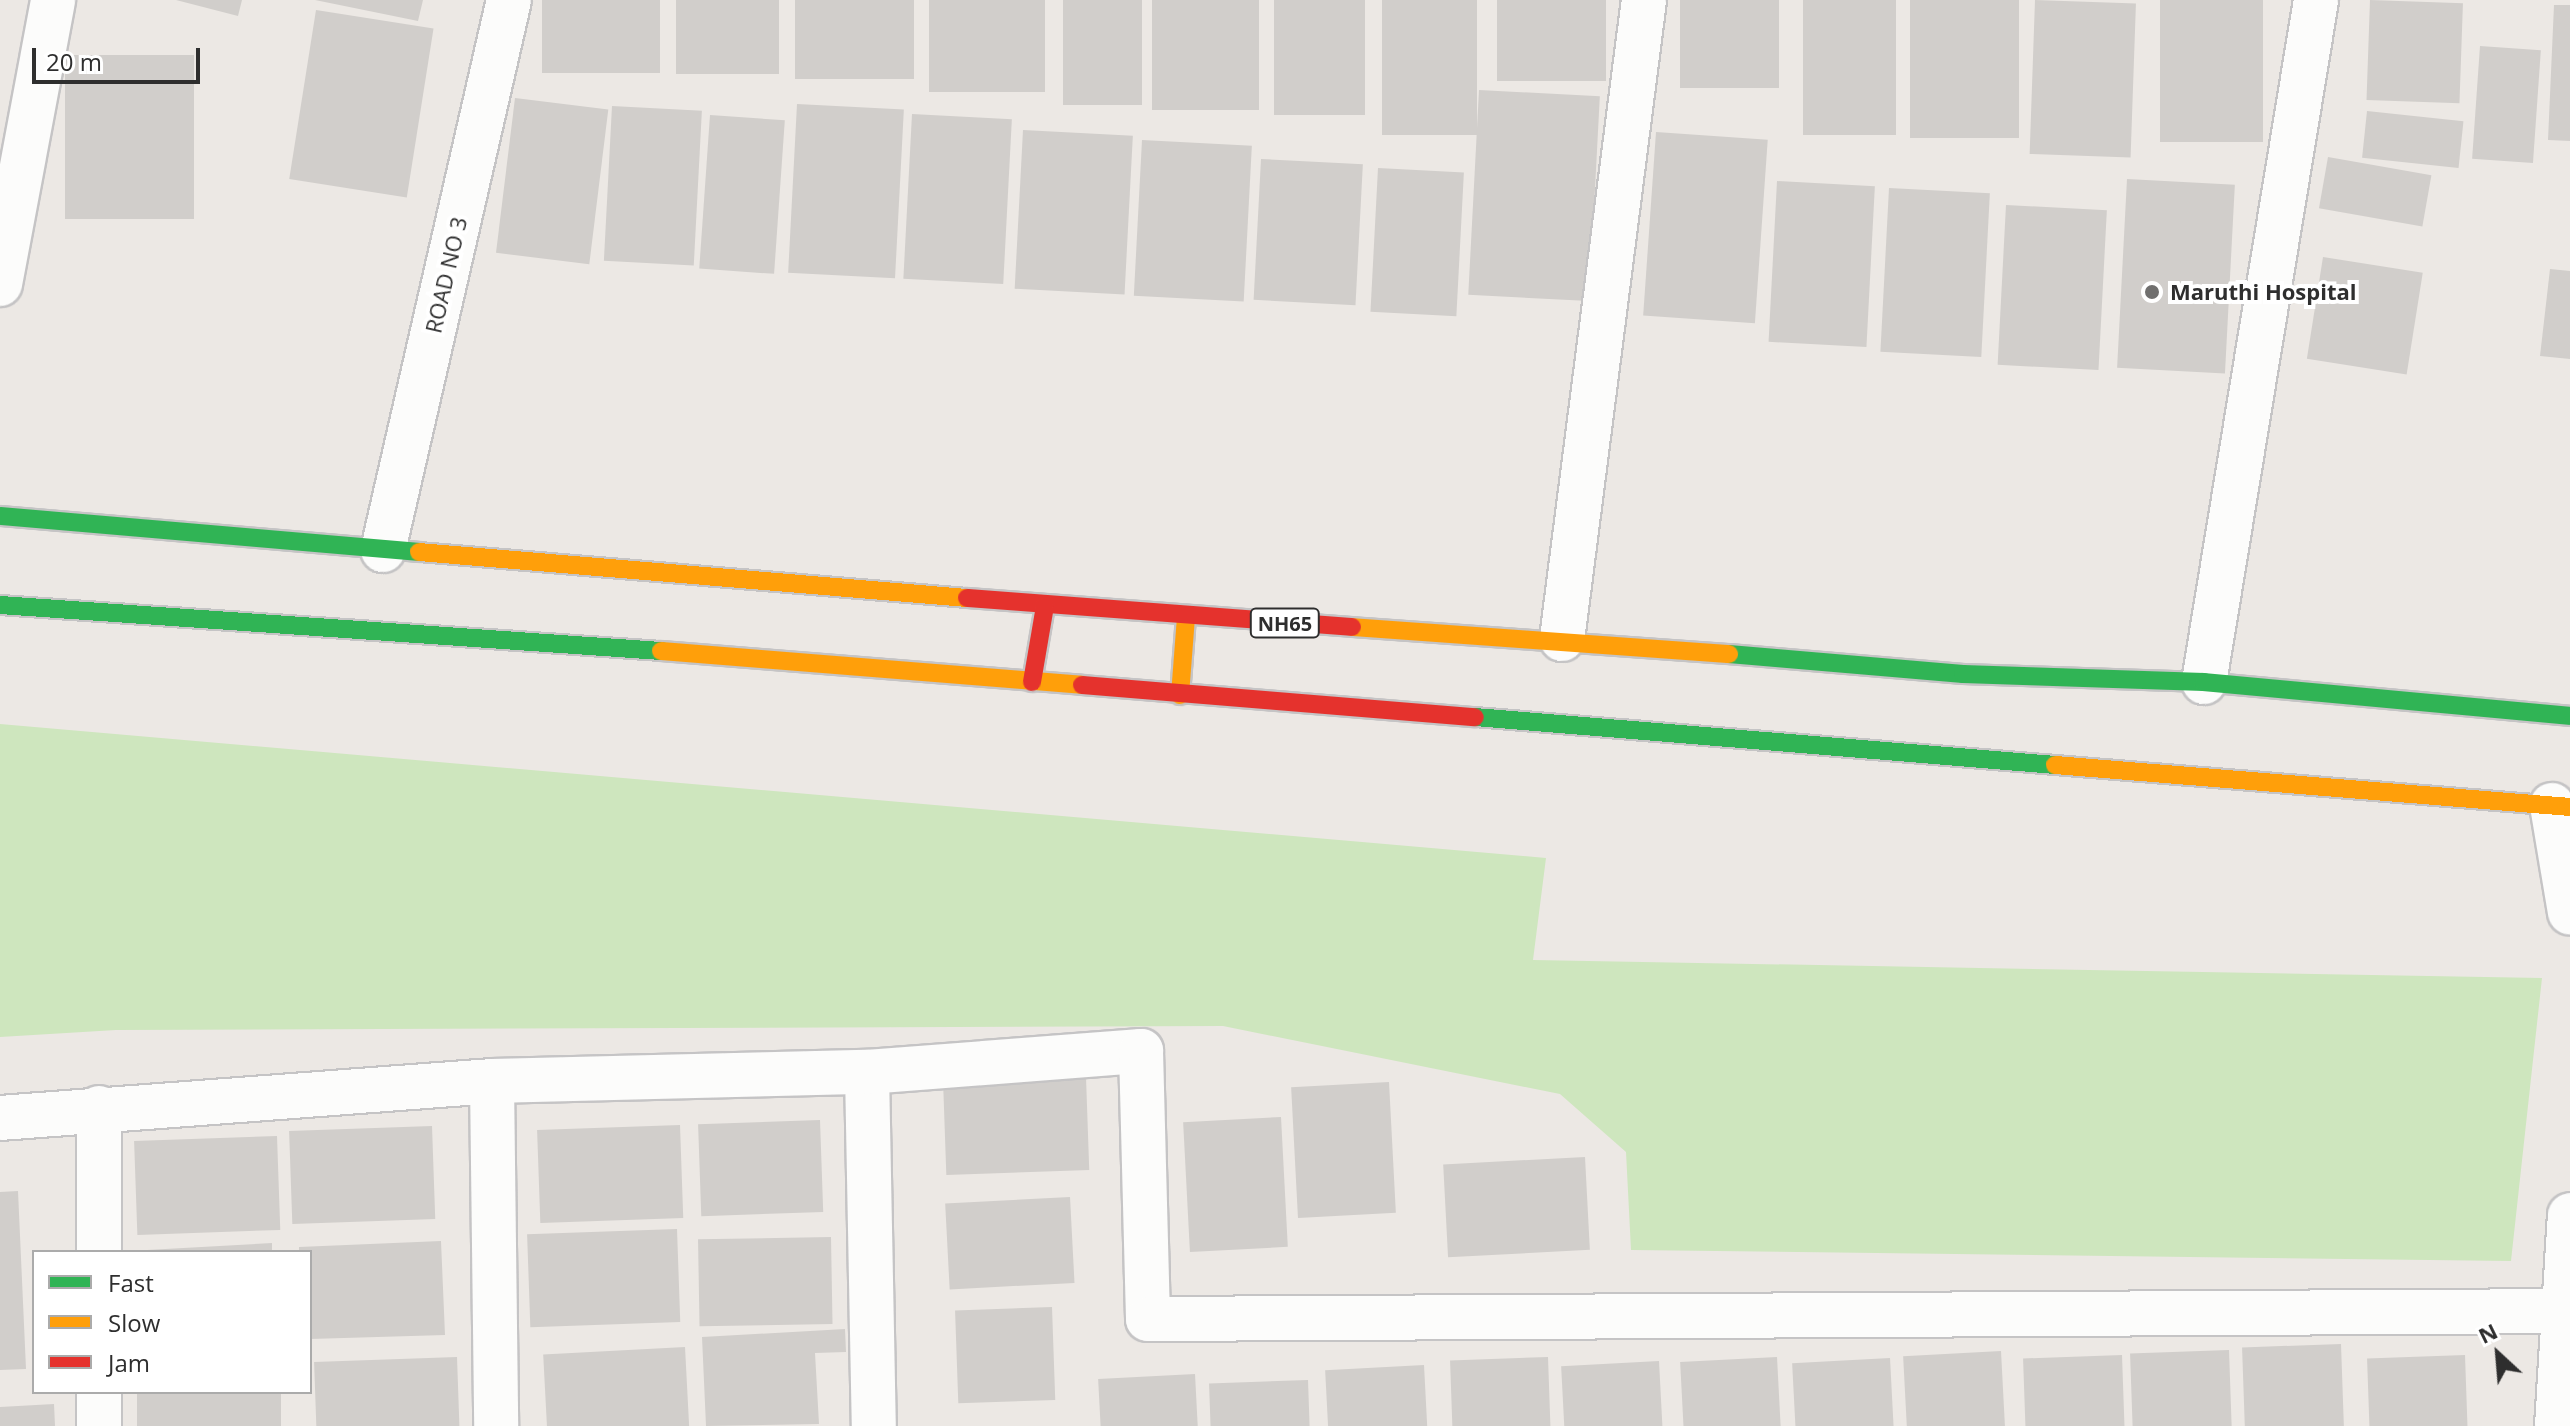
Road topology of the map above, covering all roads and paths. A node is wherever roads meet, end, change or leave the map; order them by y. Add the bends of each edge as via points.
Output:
1 (53, 0) edge
2 (509, 0) edge
3 (1644, 0) edge
4 (2316, 0) edge
5 (0, 284) edge
6 (0, 516) edge
7 (383, 550) junction
8 (0, 605) edge
9 (1045, 606) junction
10 (1186, 617) junction
11 (1562, 639) junction
12 (1032, 682) junction
13 (2204, 682) junction
14 (1180, 695) junction
15 (2570, 716) edge
16 (2561, 806) edge
17 (2570, 913) edge
18 (867, 1072) junction
19 (492, 1081) junction
20 (99, 1108) junction
21 (0, 1118) edge
22 (2570, 1215) edge
23 (99, 1250) edge
24 (2566, 1311) junction
25 (99, 1394) edge
26 (99, 1426) edge
27 (496, 1426) edge
28 (874, 1426) edge
29 (2557, 1426) edge

1 - 5 street
2 - 7 street, ROAD NO 3
3 - 11 street
4 - 13 street
6 - 7 highway, NH65
7 - 9 highway, NH65
8 - 12 highway via 456,634
9 - 10 highway, NH65
9 - 12 highway
10 - 11 highway, NH65
10 - 14 highway
11 - 13 highway, NH65 via 1963,674
12 - 14 highway
13 - 15 highway, NH65
14 - 16 highway
16 - 17 street
18 - 19 street
18 - 24 street via 1141,1051 1148,1319
18 - 28 street
19 - 20 street
19 - 27 street
20 - 21 street
20 - 23 street
22 - 24 street
24 - 29 street
25 - 26 street

